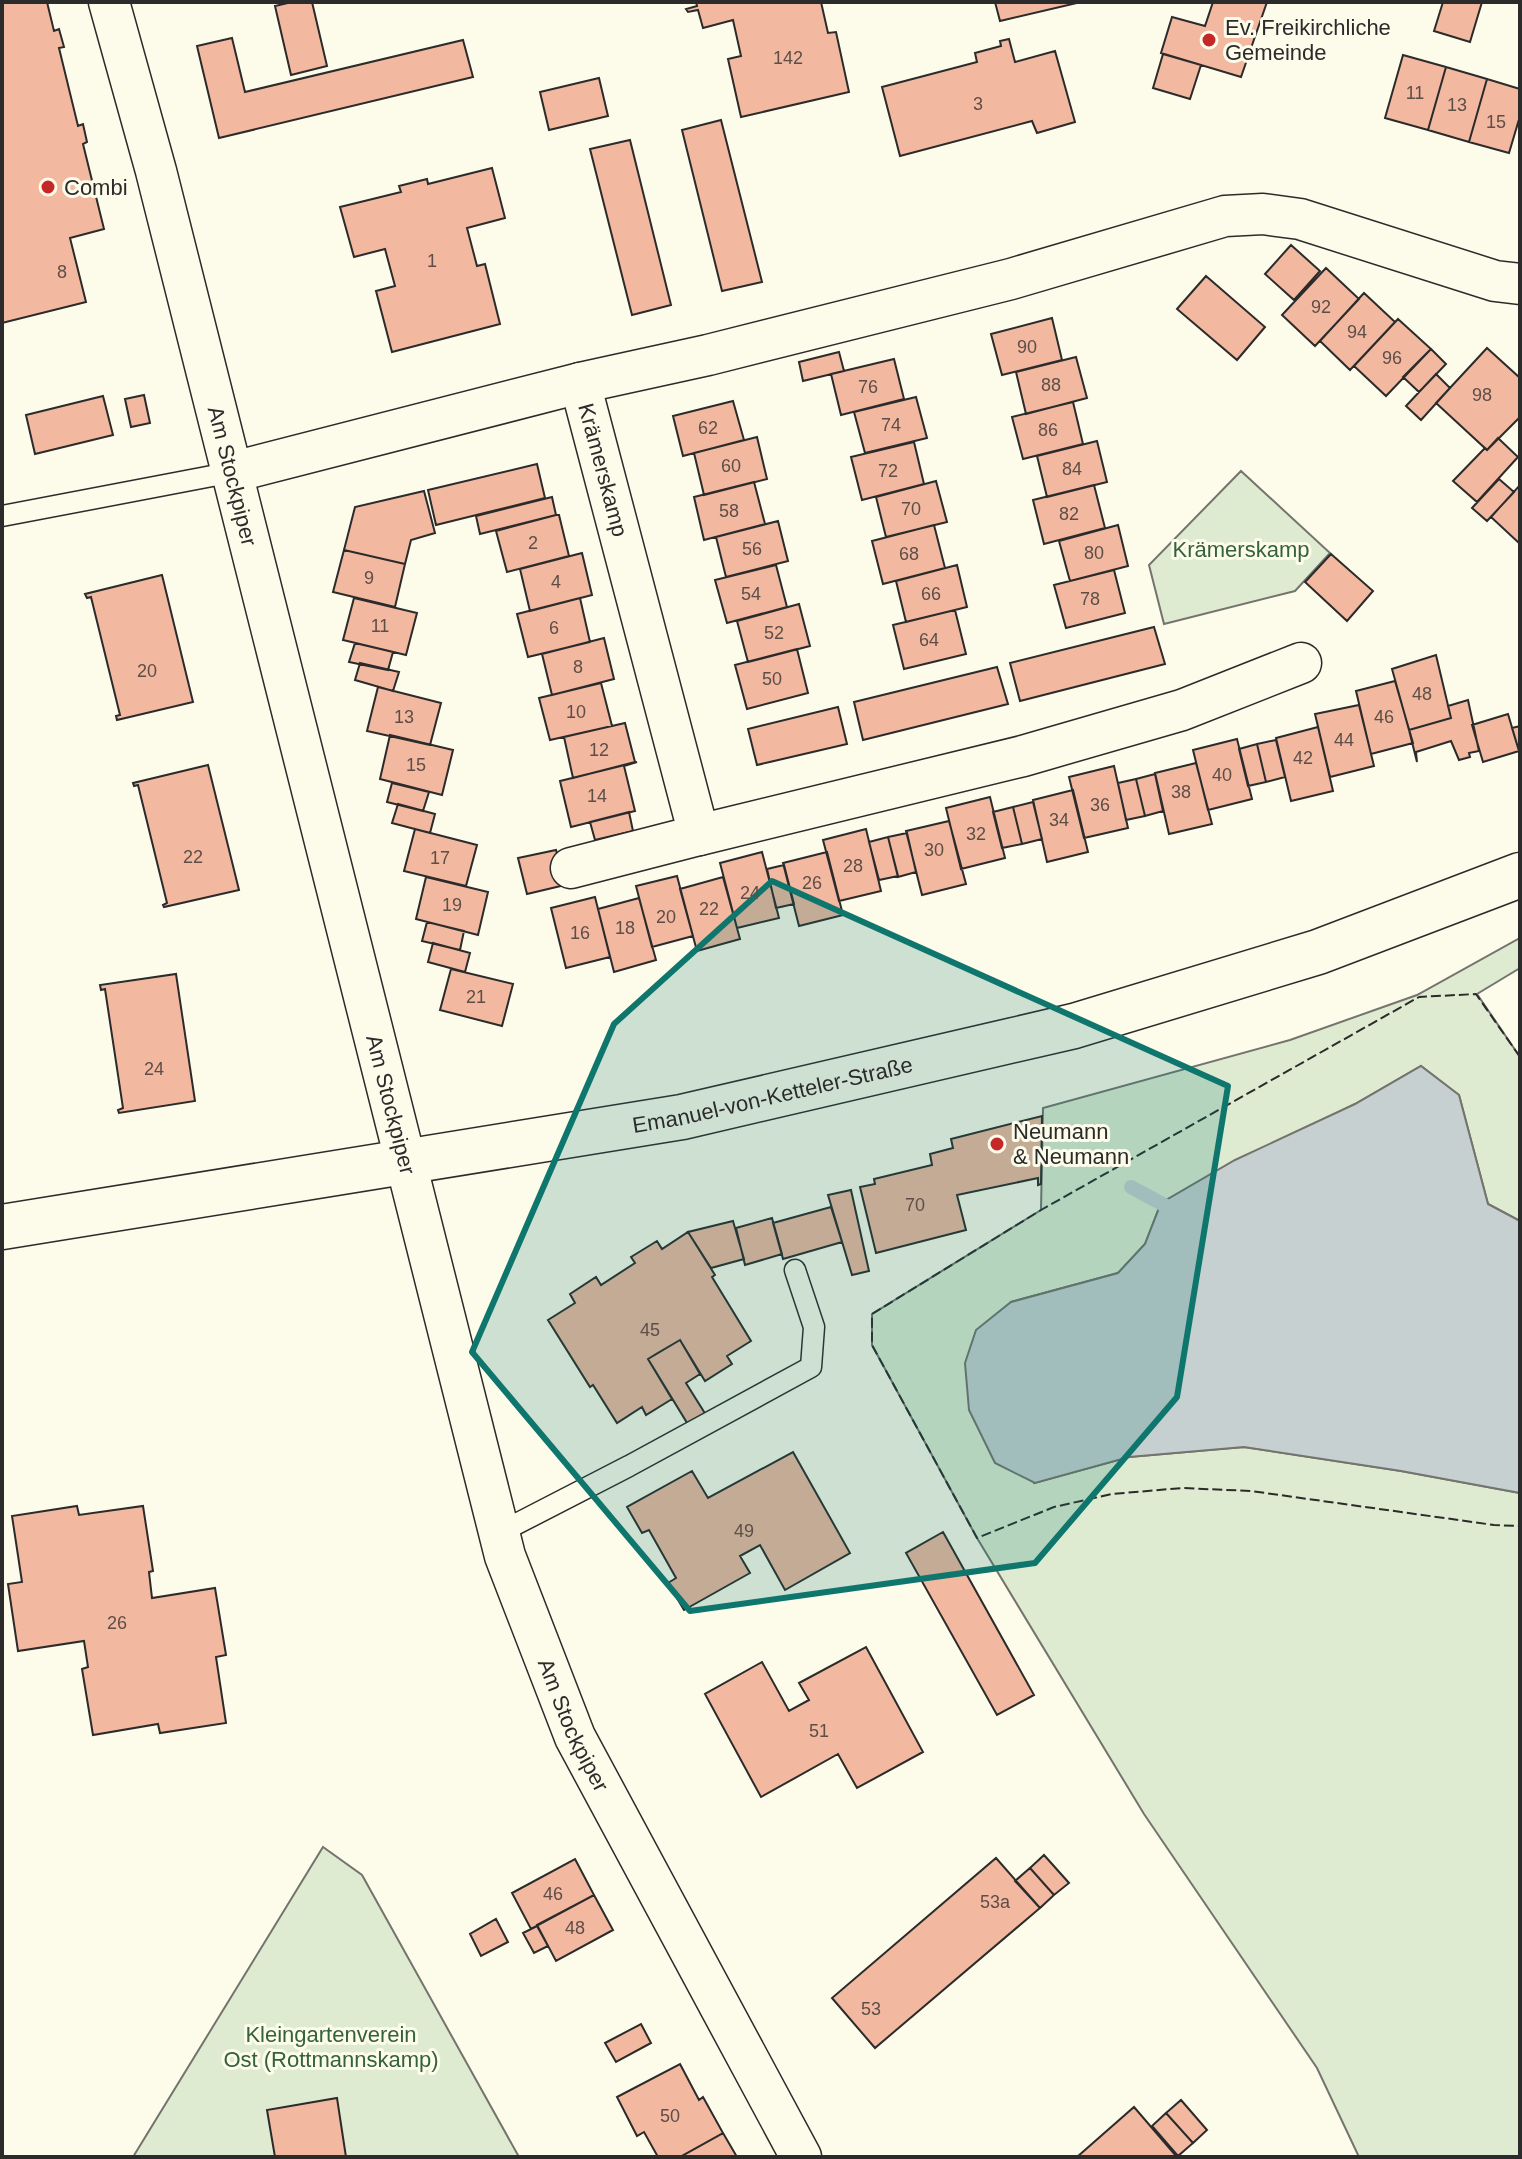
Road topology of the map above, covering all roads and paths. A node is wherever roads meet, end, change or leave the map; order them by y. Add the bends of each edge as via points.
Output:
1 (109, 2) edge
2 (1520, 284) edge
3 (580, 383) junction
4 (233, 472) junction
5 (2, 516) edge
6 (1301, 663) dead end
7 (699, 835) junction
8 (571, 868) dead end
9 (1520, 875) edge
10 (407, 1163) junction
11 (2, 1227) edge
12 (795, 1270) dead end
13 (499, 1533) junction
14 (801, 2157) edge

1 - 4 street, Am Stockpiper
2 - 3 street, Krämerskamp via 1495,281 1300,219 1225,216 1040,271
3 - 4 street, Krämerskamp
3 - 7 street, Krämerskamp
4 - 5 lane
4 - 10 street, Am Stockpiper
6 - 7 street via 1153,719
7 - 8 street
9 - 10 main road, Emanuel-von-Ketteler-Straße via 1318,952 1074,1026 682,1117
10 - 11 main road, Emanuel-von-Ketteler-Straße
10 - 13 street, Am Stockpiper
12 - 13 lane via 814,1327 811,1367
13 - 14 street, Am Stockpiper via 575,1737

